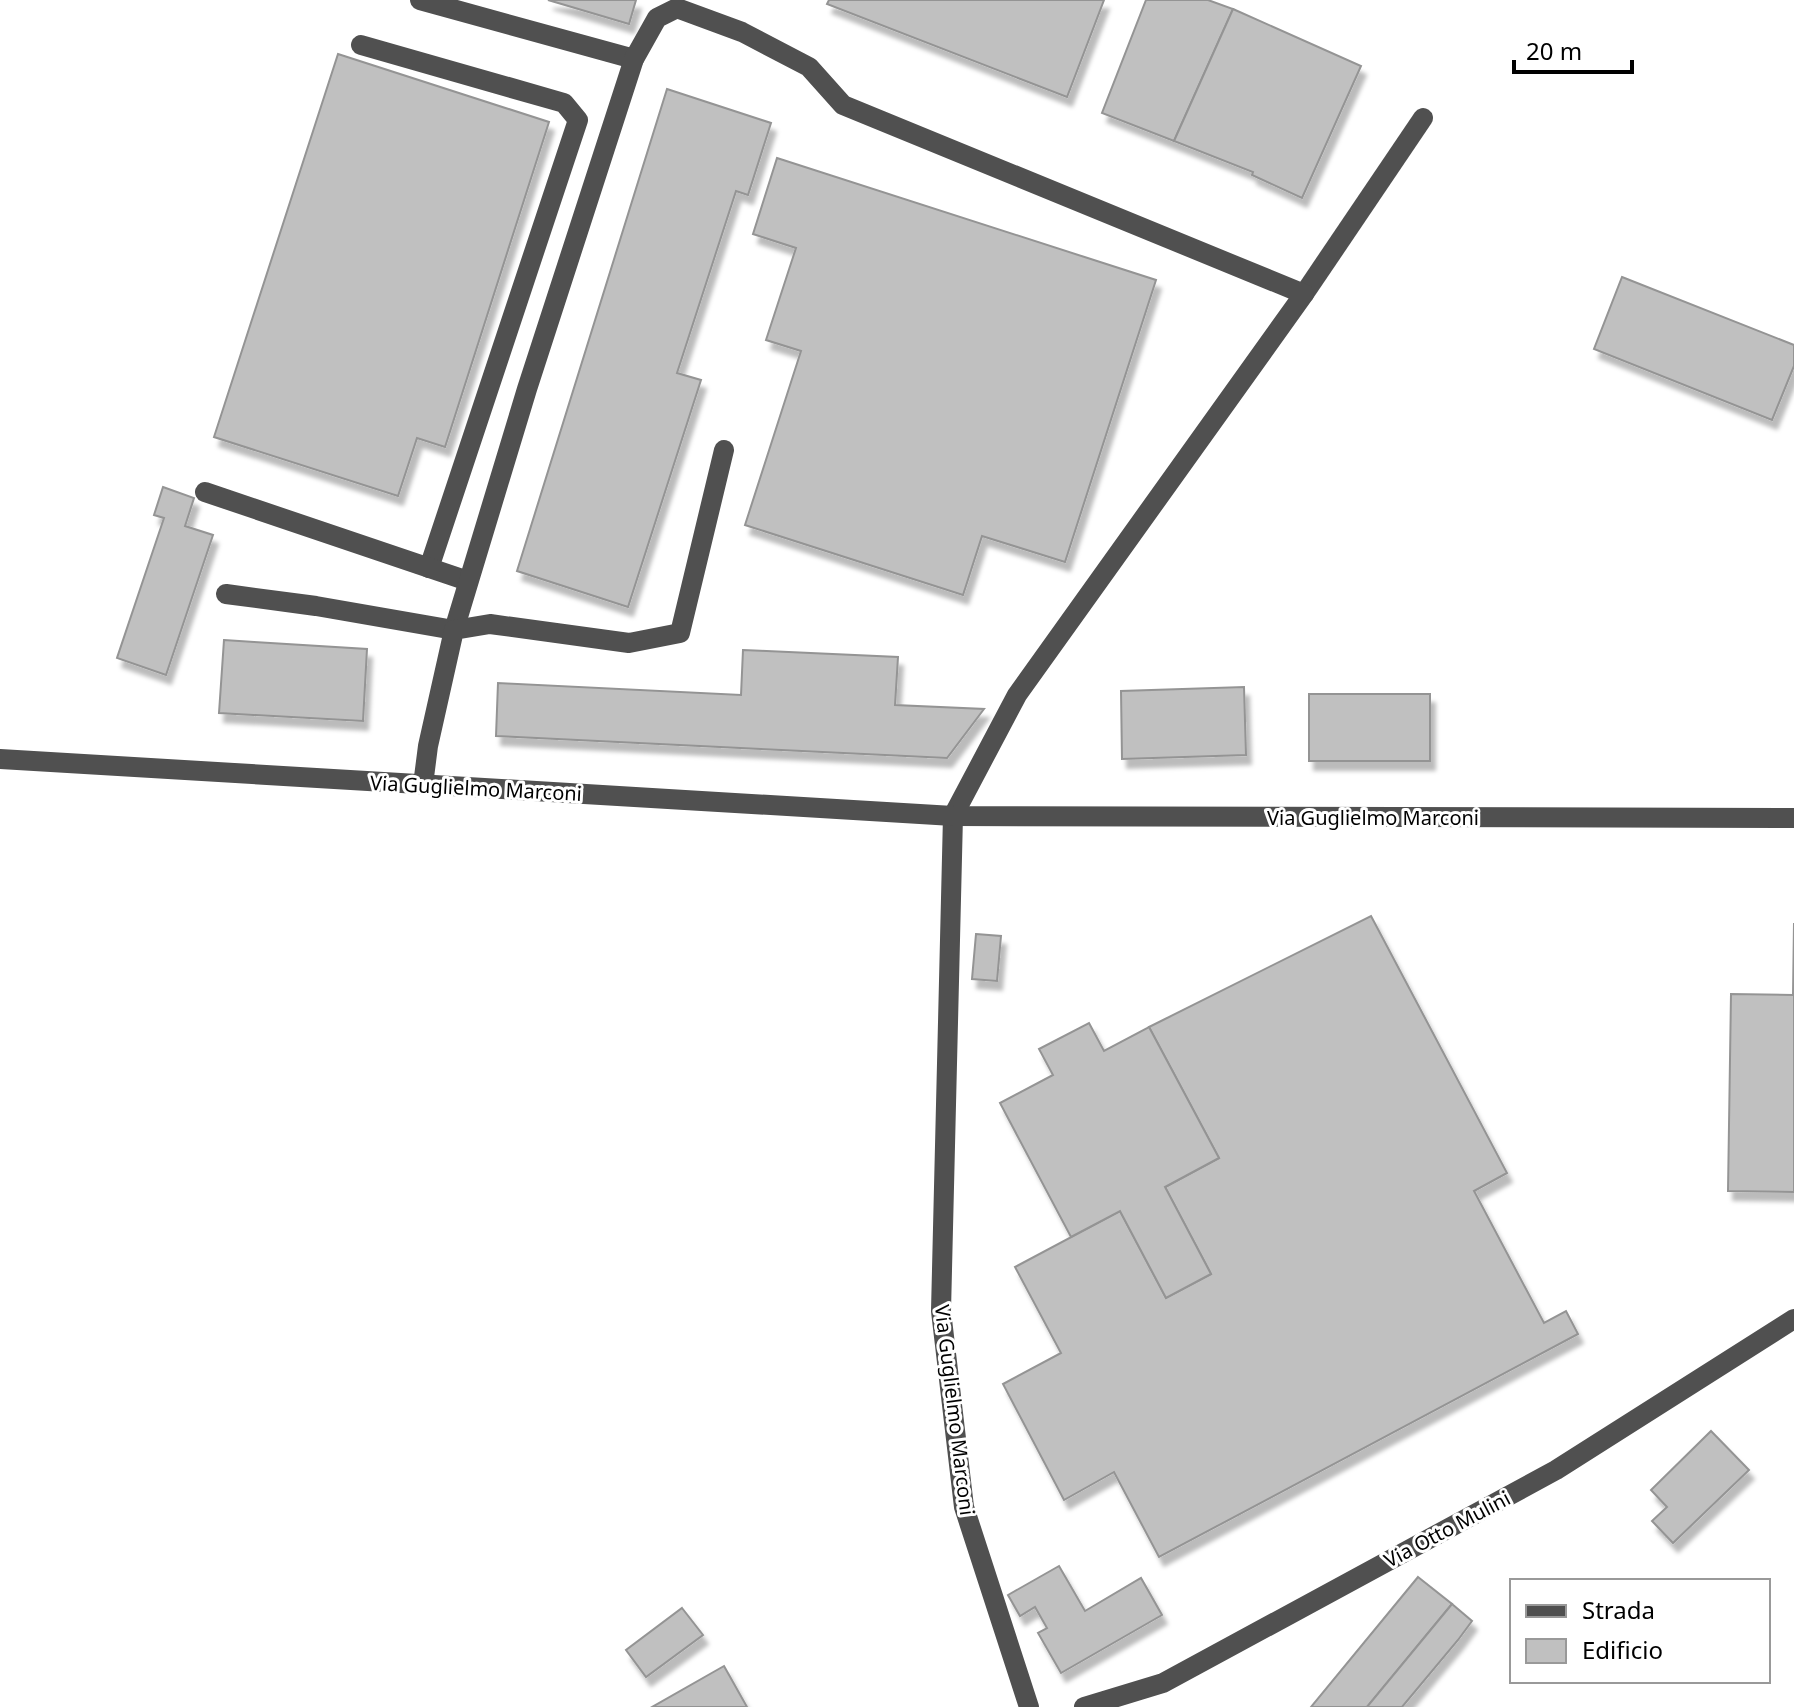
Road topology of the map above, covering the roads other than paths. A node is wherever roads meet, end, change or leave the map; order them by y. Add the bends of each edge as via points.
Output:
1 (420, 0) edge
2 (361, 45) dead end
3 (634, 59) junction
4 (1423, 118) dead end
5 (1304, 294) junction
6 (724, 450) dead end
7 (205, 492) dead end
8 (429, 568) junction
9 (468, 581) junction
10 (226, 594) dead end
11 (454, 630) junction
12 (0, 759) edge
13 (423, 785) junction
14 (953, 816) junction
15 (1794, 818) edge
16 (1794, 1319) edge
17 (1029, 1707) edge
18 (1084, 1707) edge

1 - 3 street
2 - 8 street via 564,103 578,120
3 - 5 street via 657,18 677,8 742,32 809,67 843,105
3 - 9 street
4 - 5 street
5 - 14 street via 1017,695
6 - 11 street via 680,633 629,643 490,624
7 - 8 street
8 - 9 street
9 - 11 street
10 - 11 street
11 - 13 street
12 - 13 street, Via Guglielmo Marconi
13 - 14 street, Via Guglielmo Marconi
14 - 15 street, Via Guglielmo Marconi
14 - 17 street, Via Guglielmo Marconi via 941,1311 964,1507
16 - 18 street, Via Otto Mulini via 1556,1470 1163,1683

